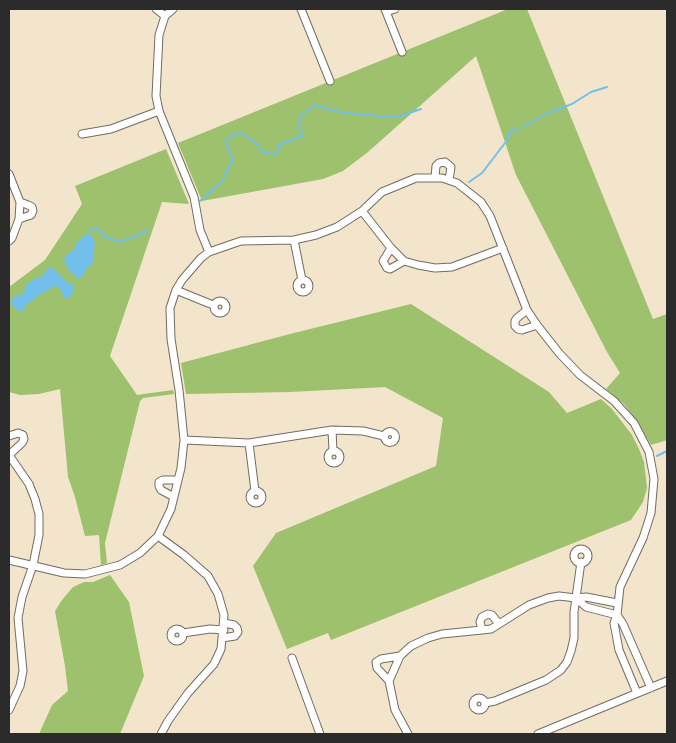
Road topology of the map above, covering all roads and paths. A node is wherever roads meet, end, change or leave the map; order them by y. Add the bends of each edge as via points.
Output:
1 (156, 9) edge
2 (173, 9) edge
3 (301, 9) edge
4 (395, 9) edge
5 (385, 11) edge
6 (165, 16) junction
7 (402, 52) dead end
8 (330, 81) dead end
9 (159, 111) junction
10 (82, 134) dead end
11 (9, 174) edge
12 (434, 177) junction
13 (448, 180) junction
14 (20, 202) junction
15 (362, 210) junction
16 (19, 219) junction
17 (294, 240) junction
18 (9, 241) edge
19 (391, 248) junction
20 (503, 248) junction
21 (209, 252) junction
22 (404, 261) junction
23 (302, 280) dead end
24 (176, 290) junction
25 (214, 305) dead end
26 (527, 310) junction
27 (537, 324) junction
28 (332, 430) junction
29 (9, 436) edge
30 (384, 436) dead end
31 (184, 440) junction
32 (249, 442) junction
33 (333, 451) dead end
34 (9, 455) edge
35 (178, 480) junction
36 (255, 491) dead end
37 (174, 496) junction
38 (158, 536) junction
39 (9, 560) edge
40 (580, 562) dead end
41 (33, 565) junction
42 (576, 598) junction
43 (618, 603) junction
44 (617, 615) junction
45 (499, 624) junction
46 (223, 630) junction
47 (482, 630) junction
48 (183, 633) dead end
49 (400, 656) junction
50 (292, 658) dead end
51 (389, 681) junction
52 (667, 681) edge
53 (650, 688) junction
54 (637, 693) junction
55 (485, 703) dead end
56 (9, 710) edge
57 (161, 734) edge
58 (320, 734) edge
59 (408, 734) edge
60 (538, 734) edge

1 - 6 street
2 - 6 street
3 - 8 street
4 - 5 street
5 - 7 street
6 - 9 street via 159,35 155,86
9 - 10 street via 111,128
9 - 21 street via 194,197 200,230
11 - 14 street
12 - 13 street
12 - 13 street via 436,166 445,162 451,170
12 - 15 street via 416,178 382,192
13 - 20 street via 481,202
14 - 16 street
14 - 16 street via 32,207 33,211
15 - 17 street via 337,227
15 - 19 street
16 - 18 street
17 - 21 street via 241,241
17 - 23 street
19 - 22 street
19 - 22 street via 383,261 387,268
20 - 22 street via 452,267 418,266
20 - 26 street
21 - 24 street via 193,264
24 - 25 street
24 - 31 street via 170,308 170,323
26 - 27 street
26 - 27 street via 517,318 515,326 522,330
27 - 43 street via 580,375 614,401 634,423 648,452 654,479 651,513 620,587
28 - 30 street via 363,431
28 - 32 street
28 - 33 street
29 - 34 street via 18,432 24,439
31 - 32 street
31 - 35 street
32 - 36 street
34 - 41 street via 29,484 39,514
35 - 37 street
35 - 37 street via 162,480 159,486
37 - 38 street
38 - 41 street via 140,553 105,570 85,574 64,573
38 - 46 street via 208,576 224,615
39 - 41 street
40 - 42 street
41 - 56 street via 18,618 23,671
42 - 43 street
42 - 44 street via 586,607
42 - 45 street via 559,596 540,600
42 - 55 street via 571,651 561,670 546,680
43 - 44 street
44 - 53 street
44 - 54 street via 614,623 616,642
45 - 47 street
45 - 47 street via 492,615 486,614 481,620
46 - 48 street
46 - 57 street via 221,649 214,664 188,692
47 - 49 street via 428,638 410,646
49 - 51 street
49 - 51 street via 376,662 377,668
50 - 58 street
51 - 59 street via 395,710
52 - 53 street
53 - 54 street
54 - 60 street

